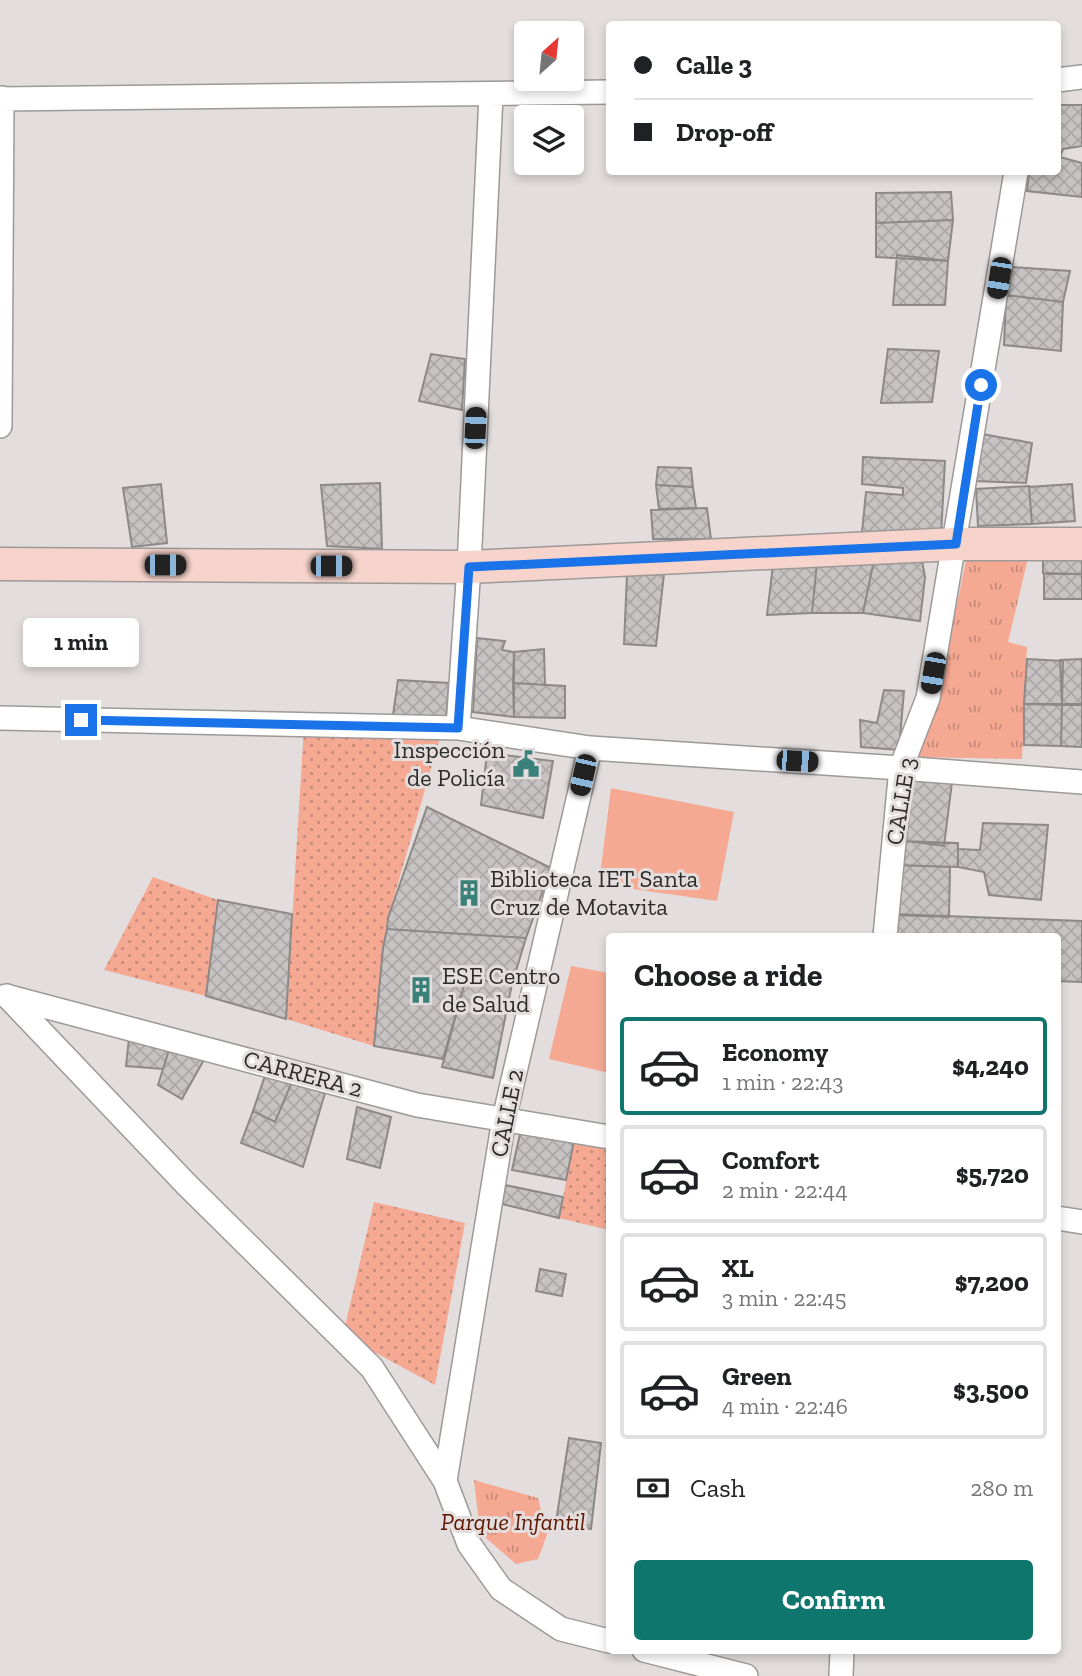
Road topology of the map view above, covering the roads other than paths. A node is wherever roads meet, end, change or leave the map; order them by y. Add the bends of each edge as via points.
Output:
1 (1082, 78) edge
2 (1061, 80) edge
3 (606, 92) edge
4 (491, 95) junction
5 (1, 98) edge
6 (1016, 175) edge
7 (0, 426) edge
8 (956, 544) junction
9 (1082, 544) edge
10 (0, 564) edge
11 (469, 567) junction
12 (0, 718) edge
13 (458, 728) junction
14 (590, 748) junction
15 (901, 768) junction
16 (1082, 782) edge
17 (885, 933) edge
18 (3, 995) edge
19 (504, 1119) junction
20 (606, 1136) edge
21 (1061, 1218) edge
22 (1082, 1222) edge
23 (445, 1481) junction
24 (606, 1641) edge
25 (660, 1654) edge
26 (842, 1654) edge
27 (746, 1676) edge
28 (841, 1676) edge

1 - 2 street
3 - 4 street
4 - 5 street
4 - 11 street
5 - 7 street
6 - 8 street, CALLE 3
8 - 9 street
8 - 11 street
8 - 15 street, CALLE 3 via 928,698
10 - 11 street
11 - 13 street
12 - 13 street
13 - 14 street
14 - 15 street
14 - 19 street, CALLE 2
15 - 16 street
15 - 17 street, CALLE 3
18 - 19 street, CARRERA 2 via 417,1105
18 - 23 street via 372,1368
19 - 20 street, CARRERA 2
19 - 23 street, CALLE 2
21 - 22 street
23 - 24 street via 469,1544 501,1589 561,1629
25 - 27 street
26 - 28 street

